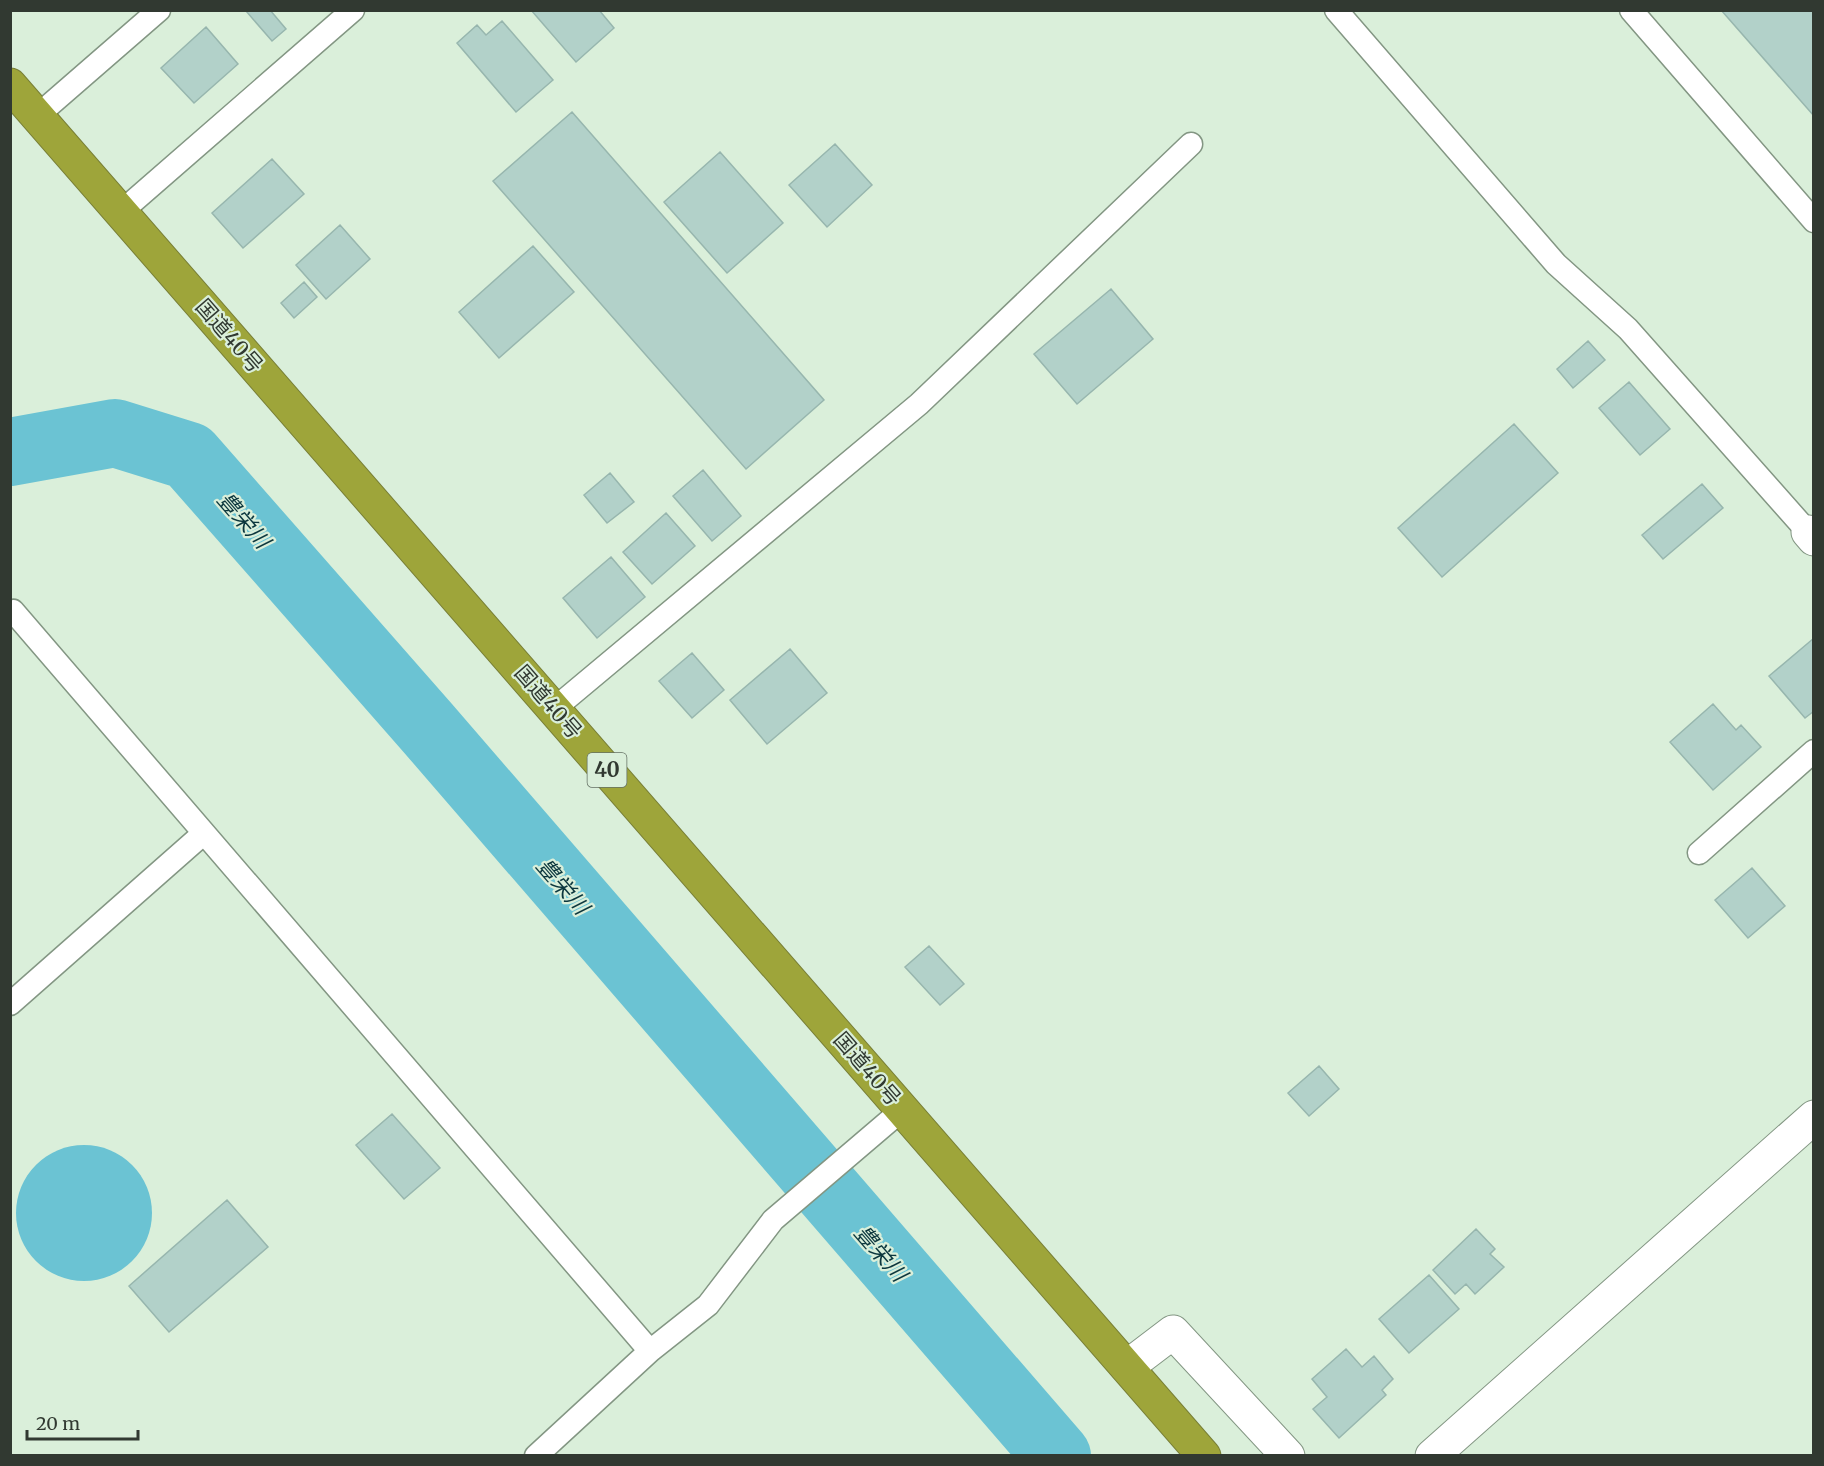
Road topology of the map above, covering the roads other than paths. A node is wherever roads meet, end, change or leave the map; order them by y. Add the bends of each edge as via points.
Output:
1 (159, 10) edge
2 (353, 10) edge
3 (1630, 10) edge
4 (1348, 15) edge
5 (10, 85) edge
6 (37, 116) junction
7 (1191, 144) dead end
8 (121, 212) junction
9 (1814, 221) edge
10 (1812, 533) edge
11 (10, 612) edge
12 (554, 710) junction
13 (1814, 751) edge
14 (204, 833) junction
15 (1699, 853) dead end
16 (10, 1004) edge
17 (902, 1110) junction
18 (1814, 1117) edge
19 (650, 1351) junction
20 (1126, 1367) junction
21 (536, 1455) edge
22 (1204, 1455) edge
23 (1288, 1455) edge
24 (1432, 1455) edge

1 - 6 lane
2 - 8 lane
3 - 9 lane
4 - 10 lane via 1556,264 1628,329
5 - 6 highway, 国道40号 / 40
6 - 8 highway, 国道40号 / 40
7 - 12 lane via 919,404
8 - 12 highway, 国道40号 / 40
11 - 14 lane
12 - 17 highway, 国道40号 / 40
13 - 15 lane
14 - 16 lane
14 - 19 lane
17 - 19 lane via 772,1220 708,1305
17 - 20 highway, 国道40号 / 40
18 - 24 street
19 - 21 lane
20 - 22 highway, 国道40号 / 40
20 - 23 street via 1173,1332

